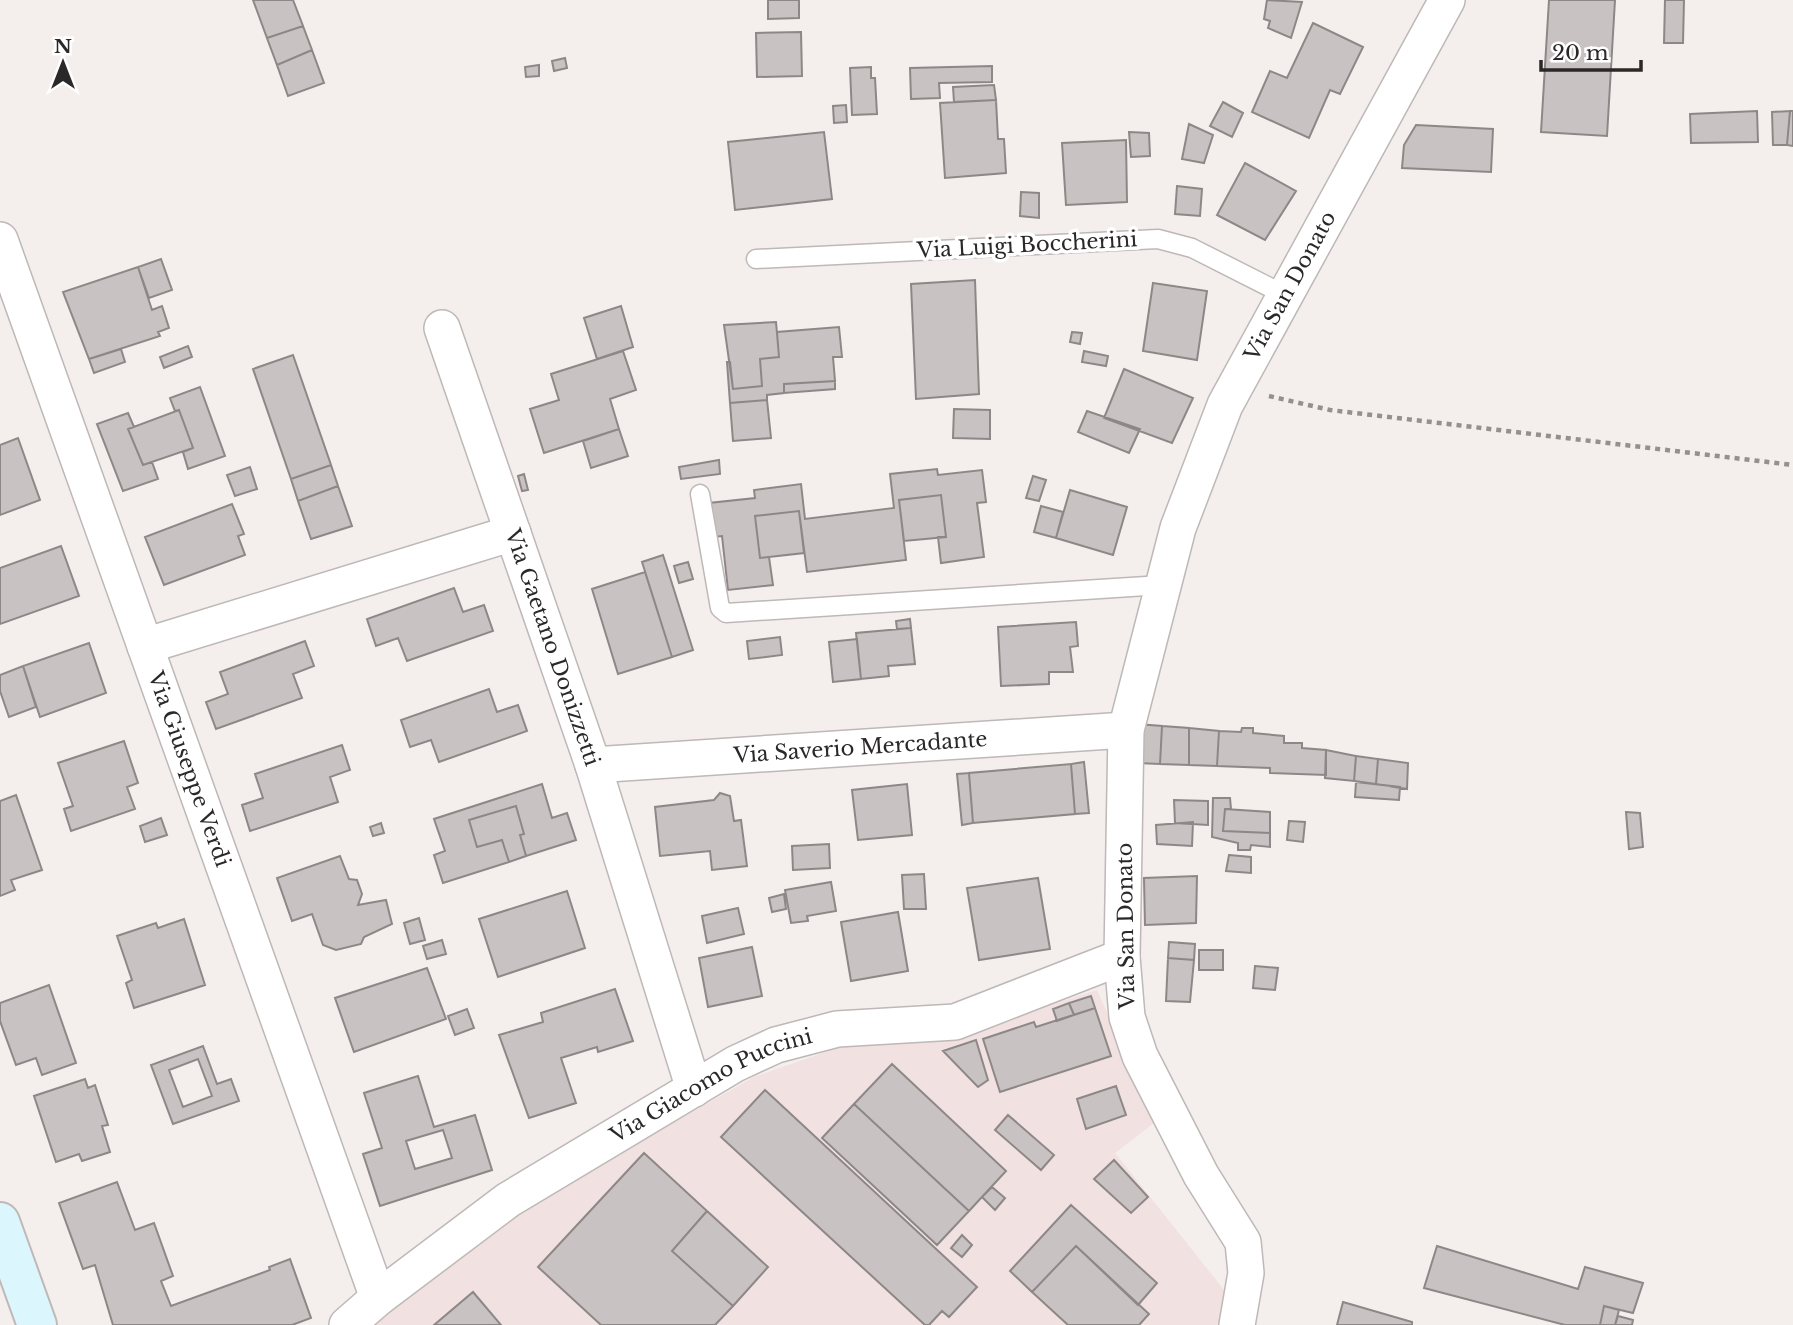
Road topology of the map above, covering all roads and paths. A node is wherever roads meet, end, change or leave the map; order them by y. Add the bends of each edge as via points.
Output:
1 (1447, 0) edge
2 (0, 240) edge
3 (756, 259) dead end
4 (1285, 295) junction
5 (442, 328) dead end
6 (1234, 389) junction
7 (1793, 465) edge
8 (700, 494) dead end
9 (513, 533) junction
10 (1162, 585) junction
11 (145, 646) junction
12 (1126, 730) junction
13 (593, 765) junction
14 (1122, 957) junction
15 (694, 1089) junction
16 (0, 1222) edge
17 (378, 1298) junction
18 (37, 1325) edge
19 (347, 1325) edge
20 (1237, 1325) edge

1 - 4 street, Via San Donato
2 - 11 street, Via Giuseppe Verdi
3 - 4 lane, Via Luigi Boccherini via 1158,239 1192,248
4 - 6 street, Via San Donato
5 - 9 street
6 - 7 path via 1331,410
6 - 10 street, Via San Donato via 1178,528
8 - 10 lane via 719,608 726,613
9 - 11 street, Via Gaetano Donizzetti
9 - 13 street, Via Gaetano Donizzetti
10 - 12 street, Via San Donato
11 - 17 street, Via Giuseppe Verdi
12 - 13 street, Via Saverio Mercadante
12 - 14 street, Via San Donato
13 - 15 street, Via Gaetano Donizzetti
14 - 15 street, Via Giacomo Puccini via 955,1022 837,1029 776,1045
14 - 20 street, Via San Donato via 1127,1017 1140,1056 1201,1175 1242,1242 1246,1273
15 - 17 street, Via Giacomo Puccini via 508,1200
16 - 18 main road
17 - 19 street, Via Giacomo Puccini

